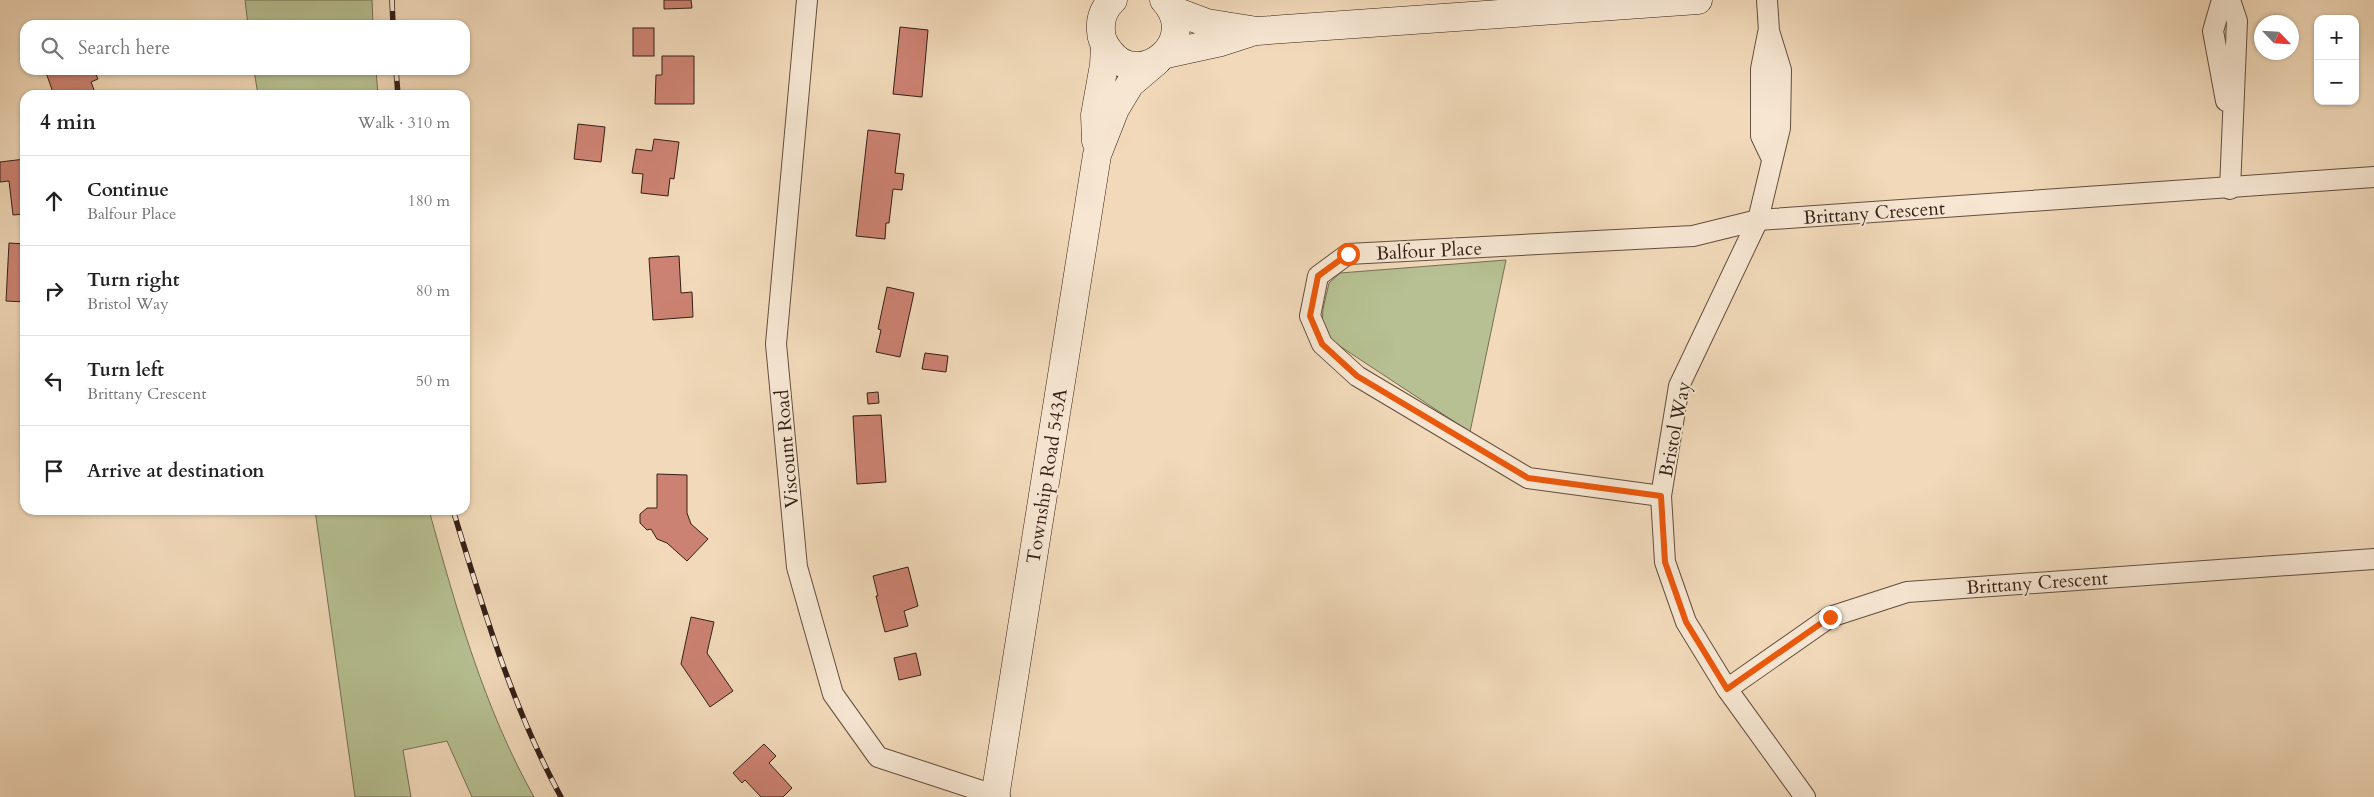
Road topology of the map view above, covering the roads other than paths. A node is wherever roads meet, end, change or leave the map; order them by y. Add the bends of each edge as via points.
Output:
1 (807, 0) edge
2 (1113, 0) edge
3 (1698, 0) edge
4 (1767, 0) edge
5 (2222, 0) edge
6 (2230, 0) edge
7 (1167, 3) edge
8 (1258, 30) junction
9 (1105, 46) junction
10 (1162, 57) junction
11 (2233, 135) junction
12 (1097, 155) junction
13 (2374, 178) edge
14 (2230, 189) junction
15 (1758, 220) junction
16 (1661, 496) junction
17 (2374, 559) edge
18 (1727, 689) junction
19 (997, 796) edge
20 (1805, 797) edge

1 - 19 street, Viscount Road via 776,344 797,567 833,694 878,757
2 - 9 main road, Township Road 543A via 1100,24
3 - 8 main road
4 - 15 street, Bristol Way via 1769,31 1761,69 1761,136 1772,159
5 - 11 street via 2213,31
6 - 11 street via 2237,21
7 - 8 main road via 1207,23
7 - 10 main road via 1176,21 1176,33 1173,44
8 - 10 main road
9 - 10 main road via 1112,56 1128,64 1146,65
9 - 12 main road, Township Road 543A via 1094,115
10 - 12 main road, Township Road 543A via 1130,84 1115,109
11 - 14 street
12 - 19 main road, Township Road 543A
13 - 14 street, Brittany Crescent
14 - 15 street, Brittany Crescent
15 - 16 street, Bristol Way via 1679,386
15 - 16 street, Balfour Place via 1693,236 1348,254 1318,276 1310,316 1322,344 1357,376 1528,478
16 - 18 street, Bristol Way via 1665,562 1686,622
17 - 18 street, Brittany Crescent via 1907,592 1830,617
18 - 20 street, Bristol Way

